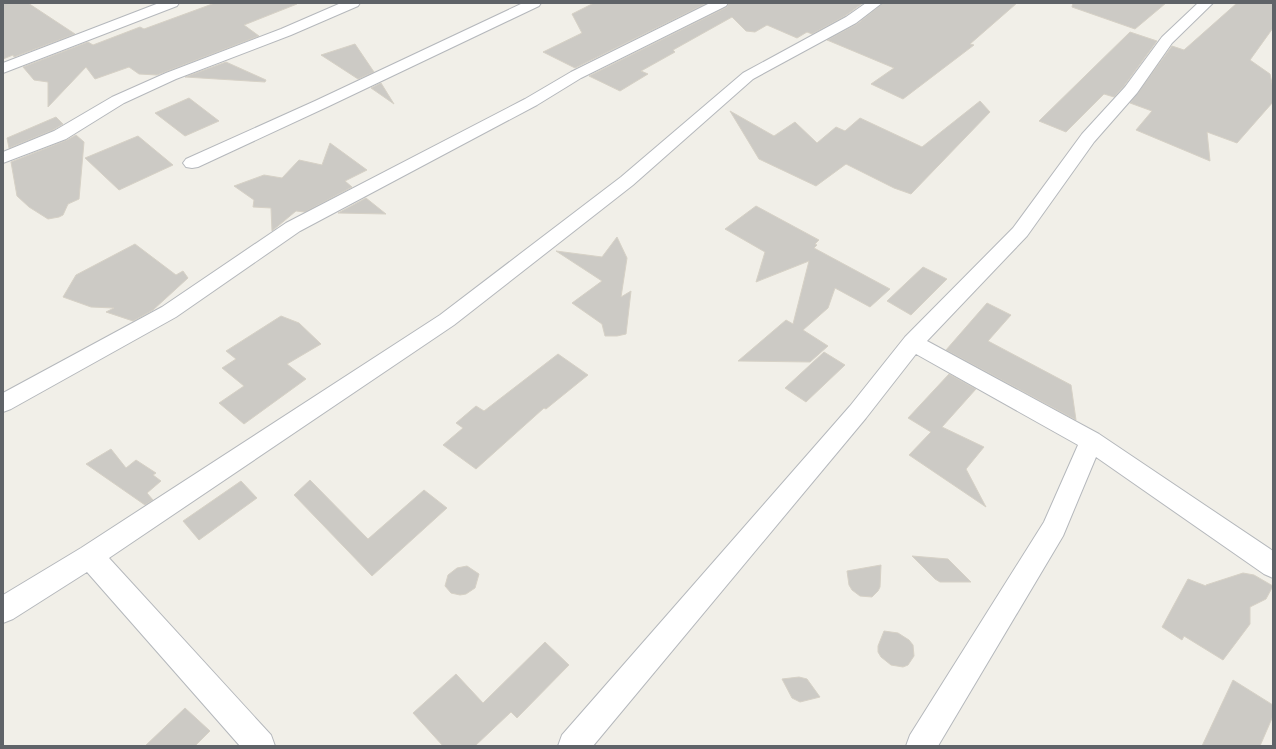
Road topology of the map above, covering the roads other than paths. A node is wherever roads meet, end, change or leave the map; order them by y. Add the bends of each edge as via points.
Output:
1 (172, 3) edge
2 (353, 3) edge
3 (534, 3) edge
4 (720, 3) edge
5 (874, 3) edge
6 (1206, 3) edge
7 (3, 68) edge
8 (3, 158) edge
9 (192, 163) dead end
10 (913, 343) junction
11 (3, 403) edge
12 (1091, 441) junction
13 (90, 556) junction
14 (1273, 566) edge
15 (3, 610) edge
16 (260, 746) edge
17 (573, 746) edge
18 (921, 746) edge

1 - 7 street
2 - 8 street via 171,76 118,100 60,135
3 - 9 street
4 - 11 street via 576,75 531,102 293,227 169,312
5 - 13 street via 852,20 748,76 627,181 447,320
6 - 10 street via 1167,40 1131,90 1088,138 1020,232
10 - 12 street
10 - 17 street
12 - 14 street
12 - 18 street via 1054,528
13 - 15 street
13 - 16 street

